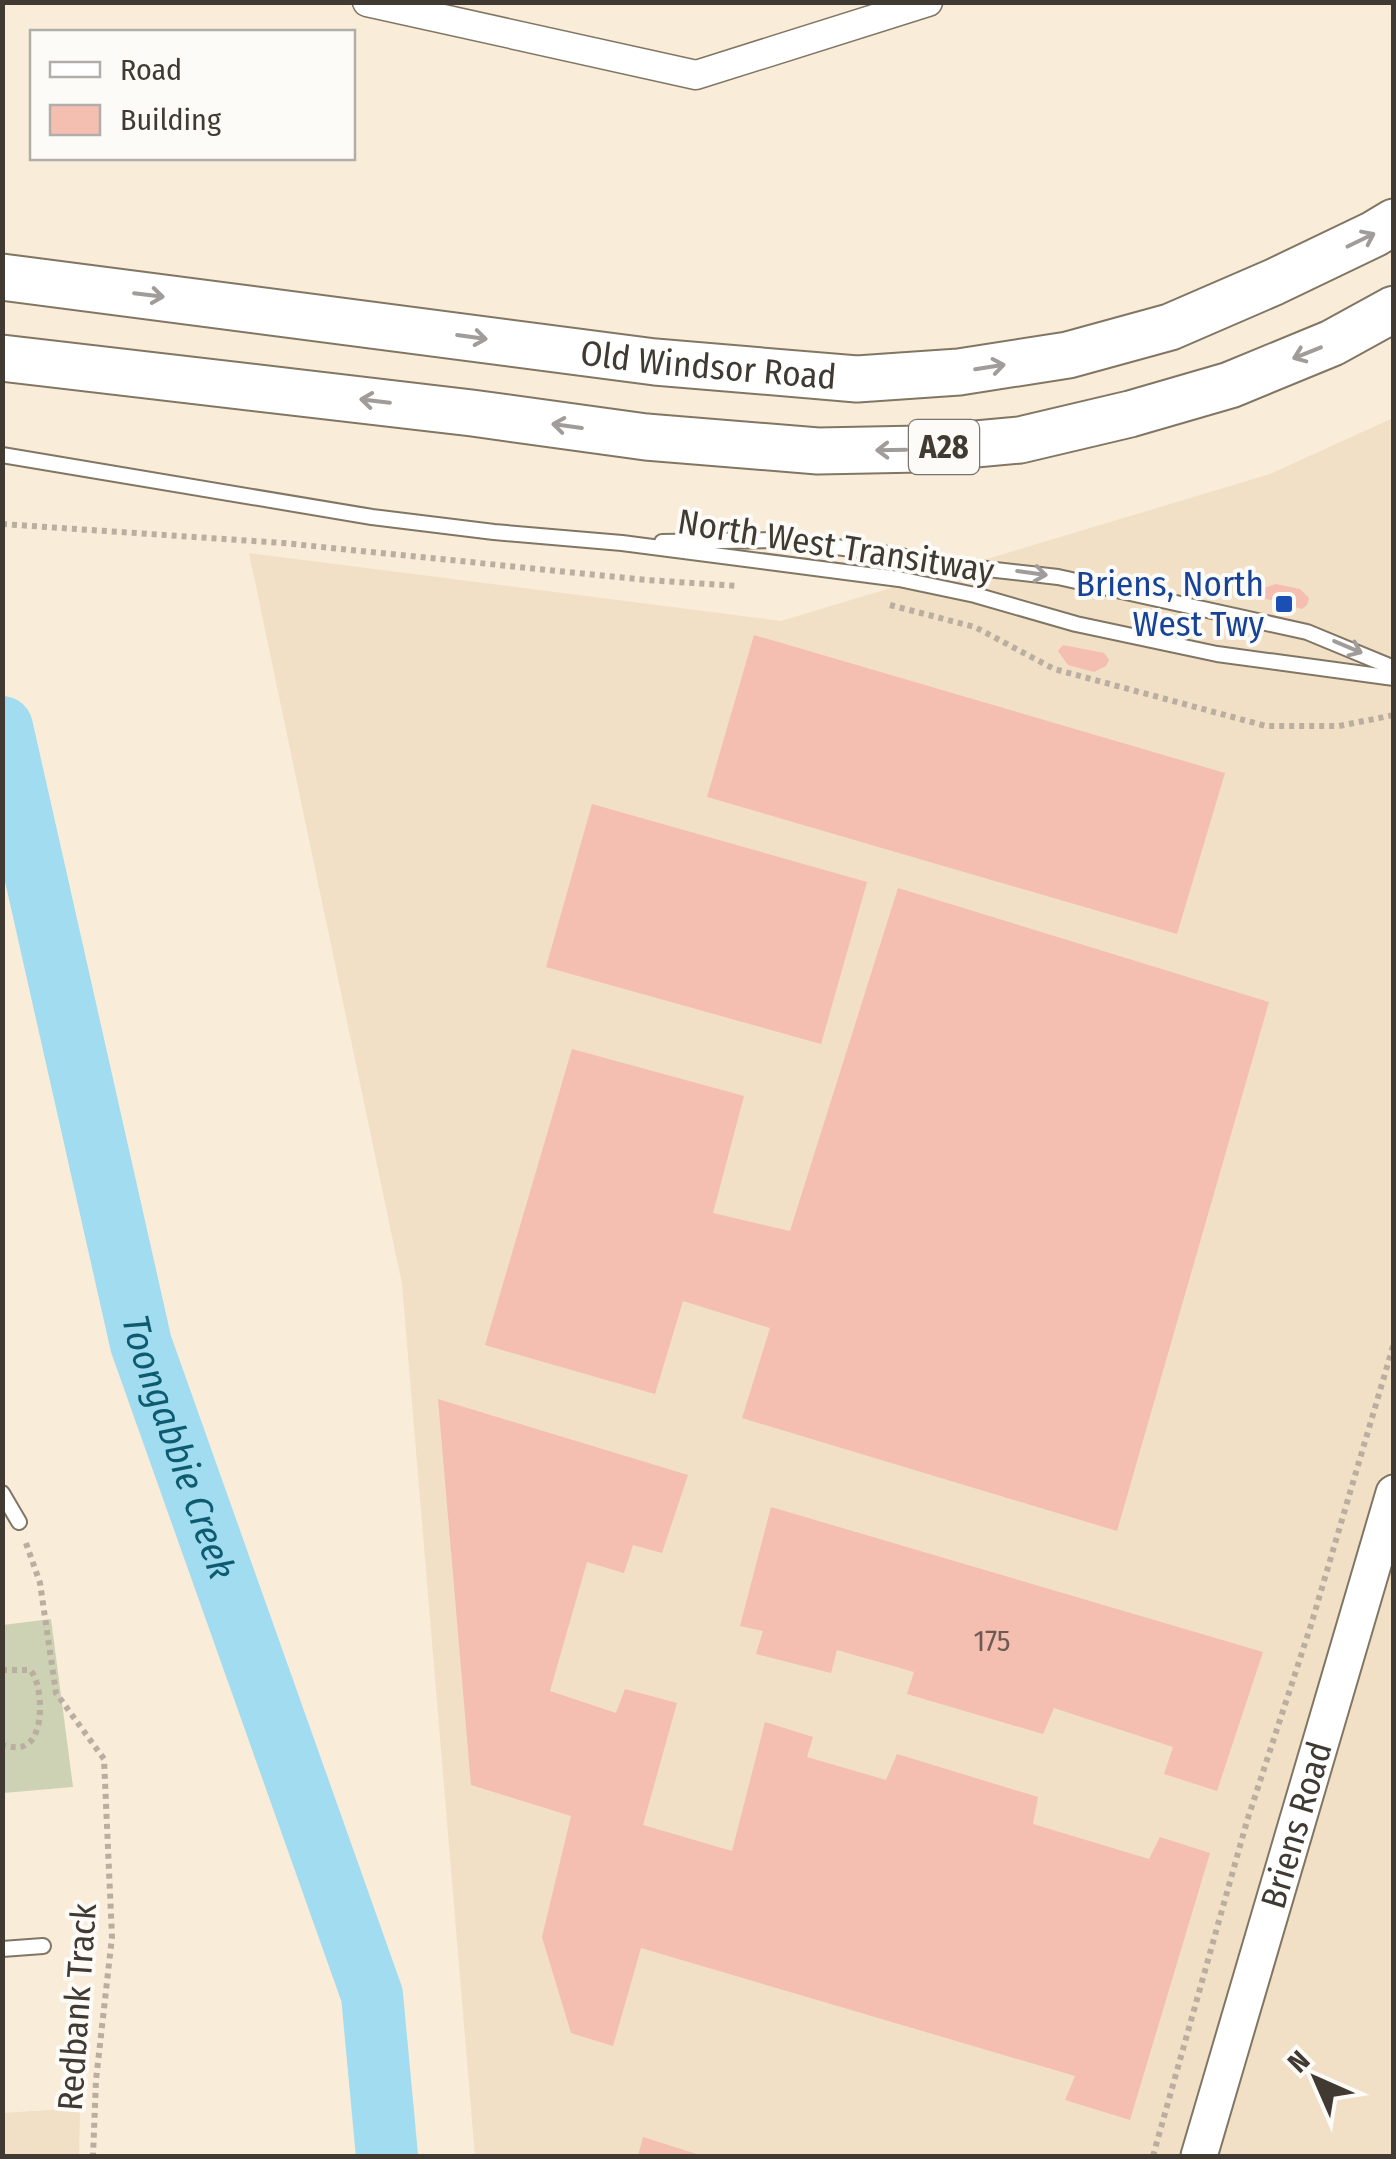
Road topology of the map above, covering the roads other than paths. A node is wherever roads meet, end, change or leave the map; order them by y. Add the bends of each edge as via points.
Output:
1 (367, 2) edge
2 (928, 2) edge
3 (1394, 222) edge
4 (2, 276) edge
5 (1394, 309) edge
6 (2, 358) edge
7 (2, 455) edge
8 (622, 543) junction
9 (1394, 668) edge
10 (1394, 678) edge
11 (2, 1492) edge
12 (1394, 1493) edge
13 (19, 1522) road end
14 (43, 1946) dead end
15 (2, 1949) edge
16 (1199, 2156) edge

1 - 2 street via 696,75
4 -> 3 highway, Old Windsor Road / A28 via 655,362 857,378 1050,358 1170,327
5 -> 6 highway, A28 via 1230,385 1020,440 921,450 818,452 646,438
7 - 8 lane, North West Transitway via 476,530
8 -> 9 lane, North West Transitway via 781,540 1058,577 1307,632
8 - 10 lane, North West Transitway via 899,579 1217,654
11 - 13 lane
12 - 16 street, Briens Road
14 - 15 lane

